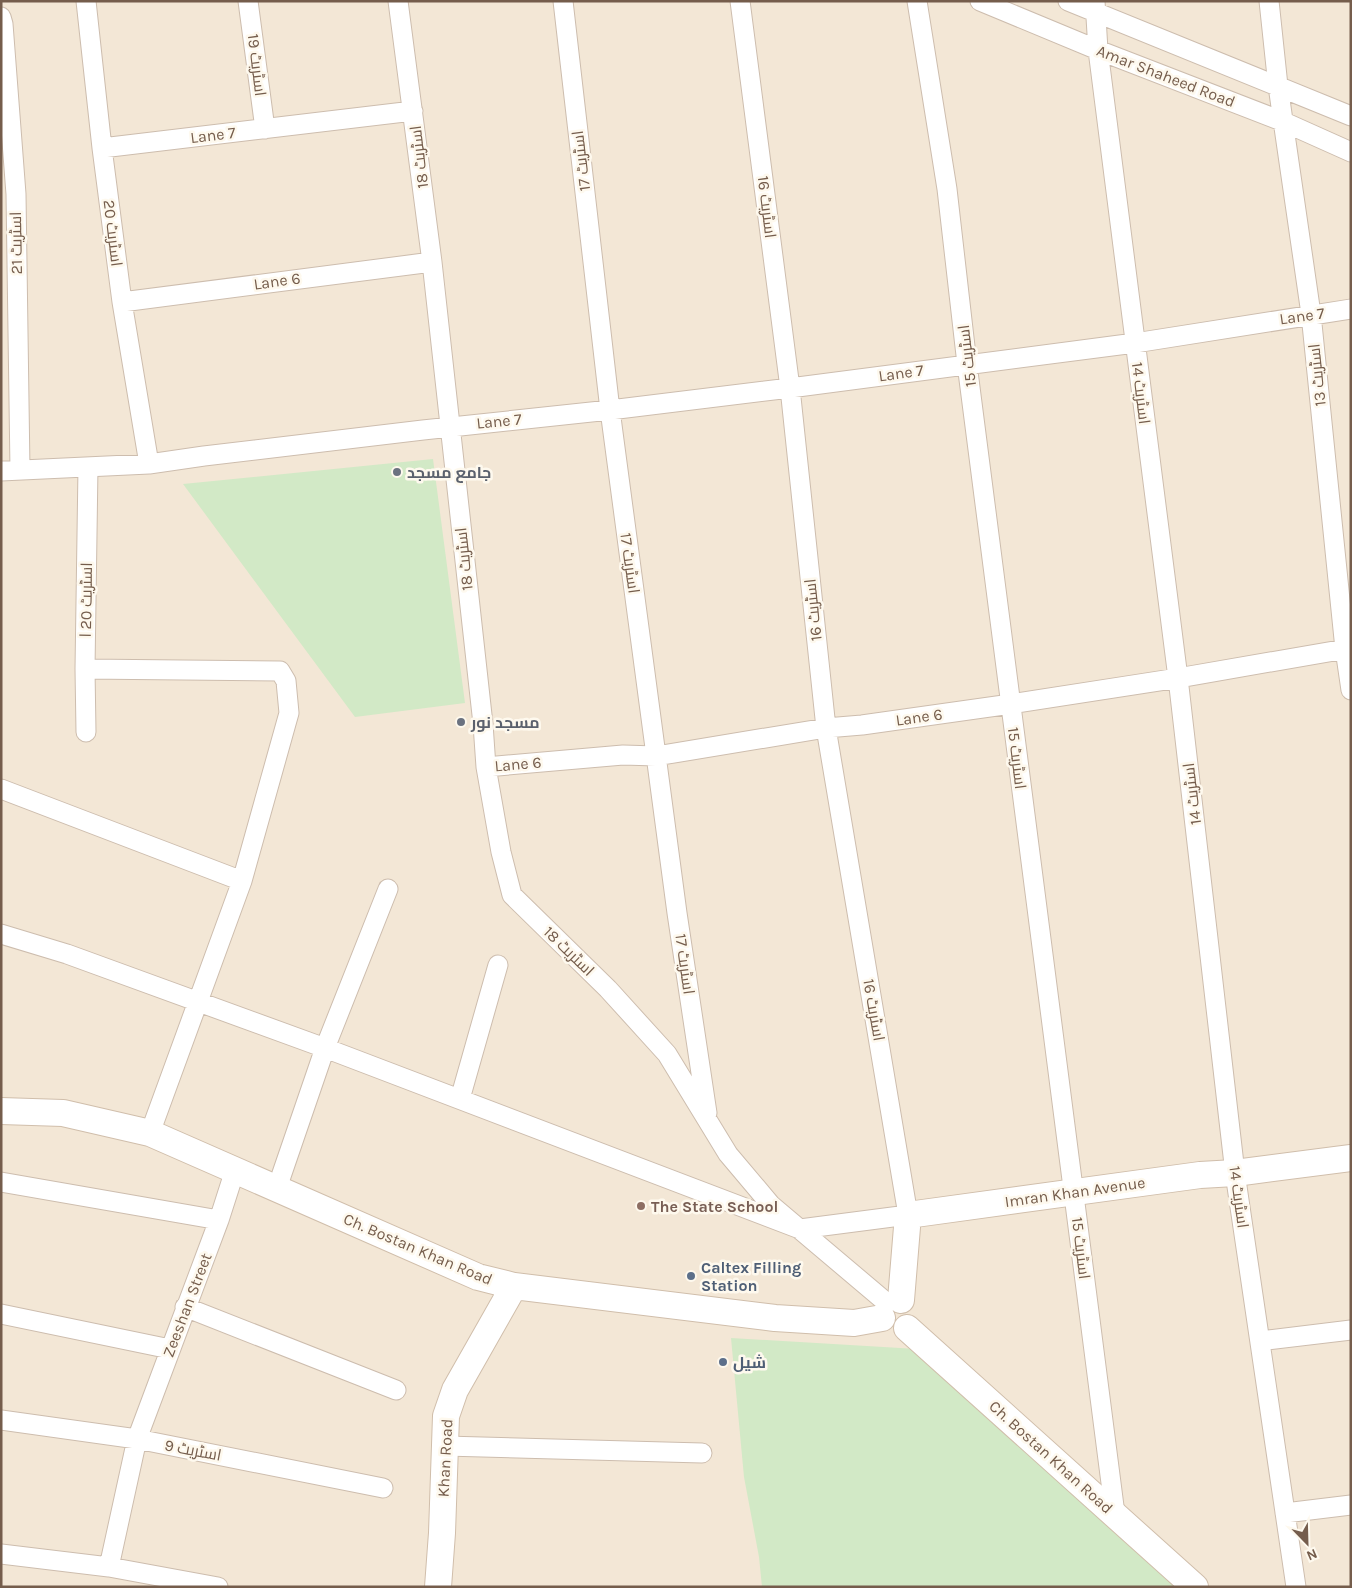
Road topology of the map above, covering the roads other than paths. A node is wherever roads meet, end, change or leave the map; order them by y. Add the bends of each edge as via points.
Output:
1 (86, 1) edge
2 (248, 1) edge
3 (398, 1) edge
4 (563, 1) edge
5 (740, 1) edge
6 (917, 1) edge
7 (980, 1) edge
8 (1068, 1) edge
9 (1270, 1) edge
10 (1096, 7) edge
11 (1, 16) edge
12 (1098, 50) junction
13 (1278, 86) junction
14 (6, 106) edge
15 (413, 111) junction
16 (1351, 116) edge
17 (1284, 122) junction
18 (265, 128) junction
19 (102, 148) junction
20 (1351, 152) edge
21 (8, 194) edge
22 (432, 262) junction
23 (122, 302) junction
24 (1351, 309) edge
25 (1311, 314) junction
26 (10, 340) edge
27 (1135, 343) junction
28 (968, 364) junction
29 (790, 388) junction
30 (610, 410) junction
31 (450, 427) junction
32 (150, 464) junction
33 (88, 467) junction
34 (20, 470) junction
35 (1, 471) edge
36 (1348, 648) edge
37 (85, 668) junction
38 (1178, 678) junction
39 (1351, 690) edge
40 (1010, 704) junction
41 (826, 728) junction
42 (86, 732) dead end
43 (656, 756) junction
44 (486, 767) junction
45 (1, 788) edge
46 (242, 881) junction
47 (388, 889) dead end
48 (1, 934) edge
49 (498, 965) dead end
50 (199, 1002) junction
51 (325, 1048) junction
52 (460, 1099) junction
53 (1, 1110) edge
54 (708, 1123) junction
55 (150, 1133) junction
56 (1351, 1158) edge
57 (235, 1170) junction
58 (1235, 1172) junction
59 (1, 1182) edge
60 (277, 1188) junction
61 (1073, 1192) junction
62 (908, 1215) junction
63 (219, 1220) junction
64 (800, 1229) junction
65 (514, 1286) junction
66 (185, 1307) junction
67 (890, 1307) junction
68 (1, 1314) edge
69 (1351, 1330) edge
70 (1260, 1341) junction
71 (170, 1349) junction
72 (396, 1390) dead end
73 (1, 1420) edge
74 (137, 1439) junction
75 (445, 1446) junction
76 (702, 1454) dead end
77 (383, 1488) dead end
78 (1351, 1505) edge
79 (1285, 1513) junction
80 (1115, 1514) junction
81 (1, 1554) edge
82 (109, 1567) junction
83 (218, 1587) edge
84 (438, 1587) edge
85 (1195, 1587) edge
86 (1296, 1587) edge

1 - 19 street, اسٹریٹ 20
2 - 18 street, اسٹریٹ 19
3 - 15 street, اسٹریٹ 18
4 - 30 street, اسٹریٹ 17
5 - 29 street, اسٹریٹ 16
6 - 28 street, اسٹریٹ 15 via 947,189
7 - 12 street, Amar Shaheed Road
8 - 10 street, Amar Shaheed Road
9 - 13 street, اسٹریٹ 13
10 - 12 street, اسٹریٹ 14
10 - 13 street, Amar Shaheed Road
11 - 14 street, اسٹریٹ 21
12 - 17 street, Amar Shaheed Road
12 - 27 street, اسٹریٹ 14
13 - 16 street, Amar Shaheed Road
13 - 17 street, اسٹریٹ 13
14 - 21 street, اسٹریٹ 21
15 - 18 street, Lane 7
15 - 22 street, اسٹریٹ 18
17 - 20 street, Amar Shaheed Road
17 - 25 street, اسٹریٹ 13
18 - 19 street, Lane 7
19 - 23 street, اسٹریٹ 20
21 - 26 street, اسٹریٹ 21
22 - 23 street, Lane 6
22 - 31 street, اسٹریٹ 18
23 - 32 street, اسٹریٹ 20
24 - 25 street, Lane 7
25 - 27 street, Lane 7
25 - 36 street, اسٹریٹ 13
26 - 34 street, اسٹریٹ 21
27 - 28 street, Lane 7
27 - 38 street, اسٹریٹ 14
28 - 29 street, Lane 7
28 - 40 street, اسٹریٹ 15
29 - 30 street, Lane 7
29 - 41 street, اسٹریٹ 16
30 - 31 street, Lane 7
30 - 43 street, اسٹریٹ 17
31 - 32 street, Lane 7
31 - 44 street, اسٹریٹ 18
32 - 33 street, Lane 7
33 - 34 street, Lane 7
33 - 37 street, اسٹریٹ 20 ا
34 - 35 street, Lane 7
36 - 38 street, Lane 6
36 - 39 street, اسٹریٹ 13
37 - 42 street, اسٹریٹ 20 ا
37 - 46 street via 280,671 286,681 289,713
38 - 40 street, Lane 6
38 - 58 street, اسٹریٹ 14
40 - 41 street, Lane 6
40 - 61 street, اسٹریٹ 15
41 - 43 street, Lane 6
41 - 62 street, اسٹریٹ 16
43 - 44 street, Lane 6 via 623,755
43 - 54 street, اسٹریٹ 17
44 - 54 street, اسٹریٹ 18 via 512,895 608,989 667,1054
45 - 46 street
46 - 50 street
47 - 51 street
48 - 50 street via 67,954
49 - 52 street
50 - 51 street
50 - 55 street
51 - 52 street
51 - 60 street
52 - 64 street
53 - 55 main road, Ch. Bostan Khan Road via 64,1114
54 - 64 street, اسٹریٹ 18 via 760,1193
55 - 57 main road, Ch. Bostan Khan Road
56 - 58 main road, Imran Khan Avenue
57 - 60 main road, Ch. Bostan Khan Road
57 - 63 street, Zeeshan Street
58 - 61 main road, Imran Khan Avenue
58 - 70 street, اسٹریٹ 14
59 - 63 street
60 - 65 main road, Ch. Bostan Khan Road via 478,1277
61 - 62 main road, Imran Khan Avenue
61 - 80 street, اسٹریٹ 15
62 - 64 street, Imran Khan Avenue
62 - 67 main road
63 - 66 street, Zeeshan Street
64 - 67 street, اسٹریٹ 18
65 - 67 main road, Ch. Bostan Khan Road via 775,1318 854,1323
65 - 75 main road, Khan Road via 455,1390 446,1416
66 - 71 street, Zeeshan Street
66 - 72 street
67 - 80 main road, Ch. Bostan Khan Road via 910,1305 913,1320 907,1328
68 - 71 street
69 - 70 street
70 - 79 street, اسٹریٹ 14
71 - 74 street, Zeeshan Street
73 - 74 street, اسٹریٹ 9
74 - 77 street, اسٹریٹ 9
74 - 82 street, Zeeshan Street
75 - 76 street
75 - 84 main road, Khan Road
78 - 79 street
79 - 86 street, اسٹریٹ 14
80 - 85 main road, Ch. Bostan Khan Road
81 - 82 street
82 - 83 street

